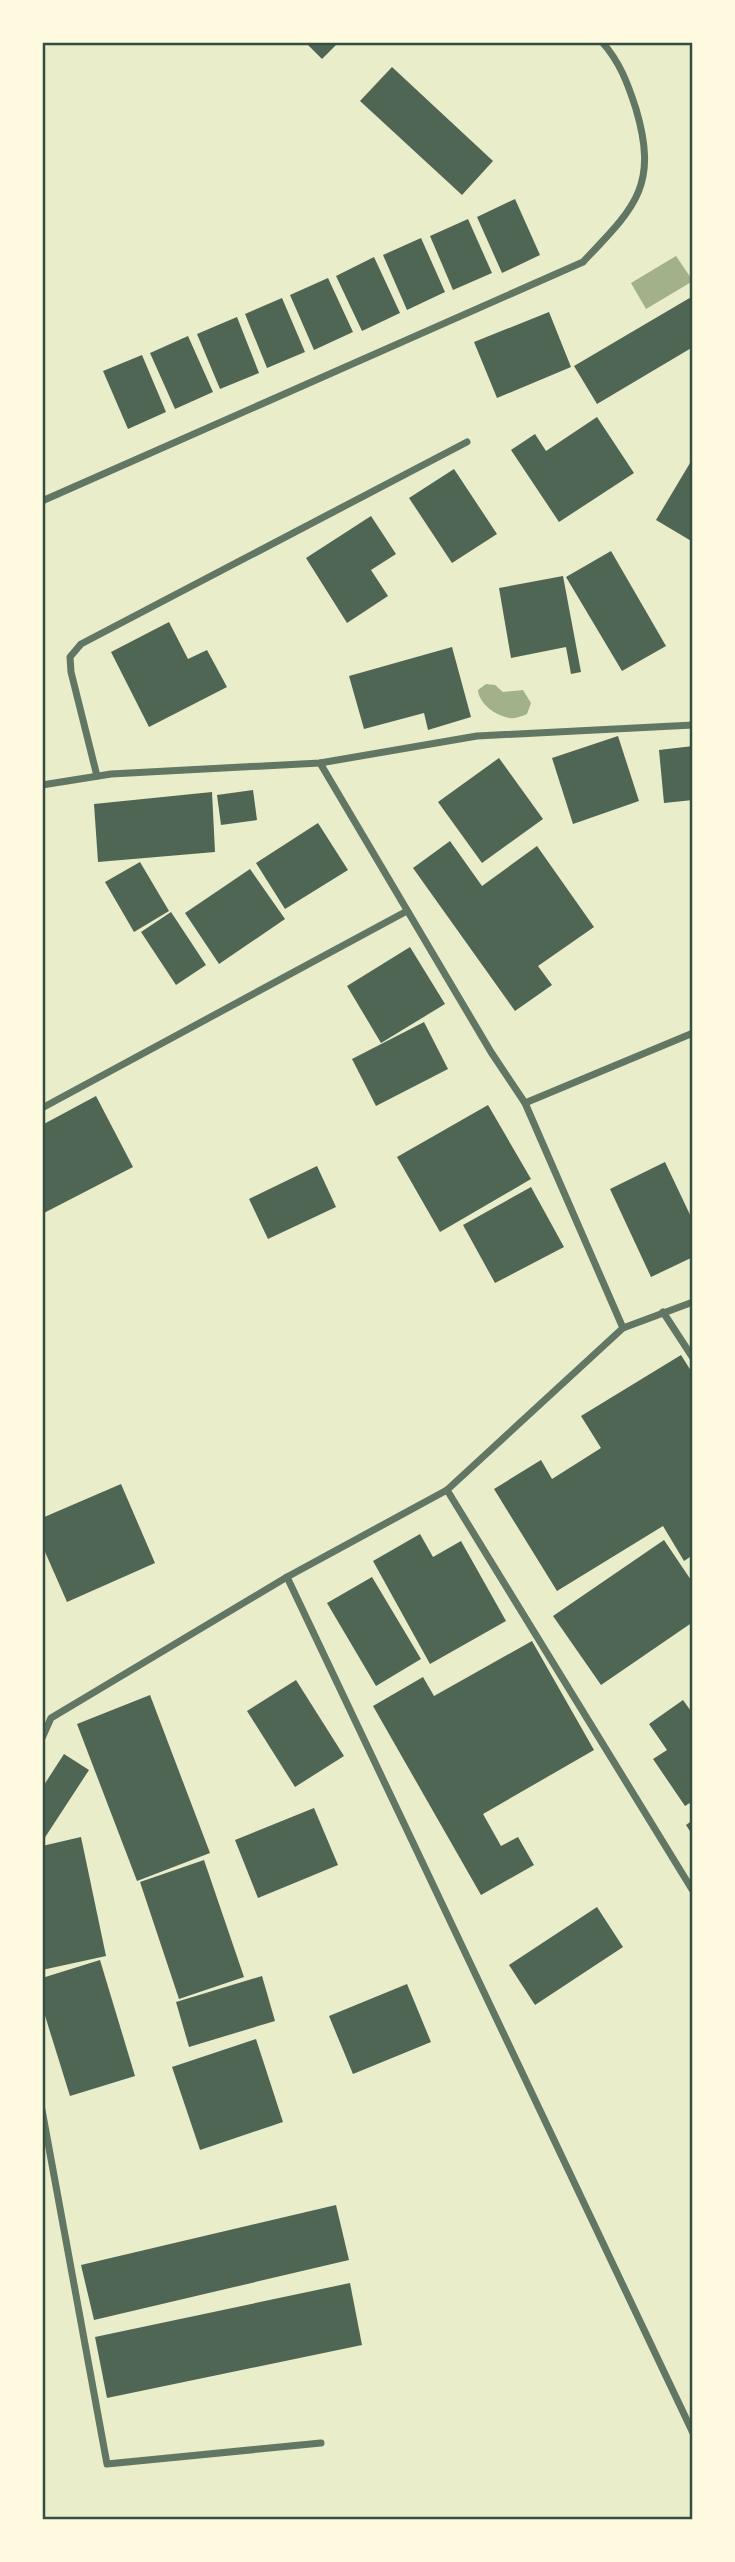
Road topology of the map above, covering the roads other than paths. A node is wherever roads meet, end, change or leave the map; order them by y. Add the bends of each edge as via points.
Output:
1 (601, 42) edge
2 (467, 442) dead end
3 (42, 501) edge
4 (693, 725) edge
5 (320, 763) junction
6 (97, 776) junction
7 (42, 785) edge
8 (407, 911) junction
9 (693, 1033) edge
10 (525, 1103) junction
11 (42, 1108) edge
12 (693, 1302) edge
13 (663, 1312) junction
14 (623, 1328) junction
15 (693, 1358) edge
16 (447, 1490) junction
17 (287, 1577) junction
18 (42, 1738) edge
19 (693, 1891) edge
20 (42, 2110) edge
21 (693, 2433) edge
22 (321, 2443) dead end

1 - 3 street via 627,79 644,138 646,167 637,196 618,225 583,262
2 - 6 street via 80,644 70,657 71,671
4 - 5 street via 477,736
5 - 6 street
5 - 8 street
6 - 7 street
8 - 10 street
8 - 11 street
9 - 10 street
10 - 14 street
12 - 13 street
13 - 14 street
13 - 15 street
14 - 16 street
16 - 17 street
16 - 19 street
17 - 18 street via 51,1718
17 - 21 street
20 - 22 street via 107,2464

